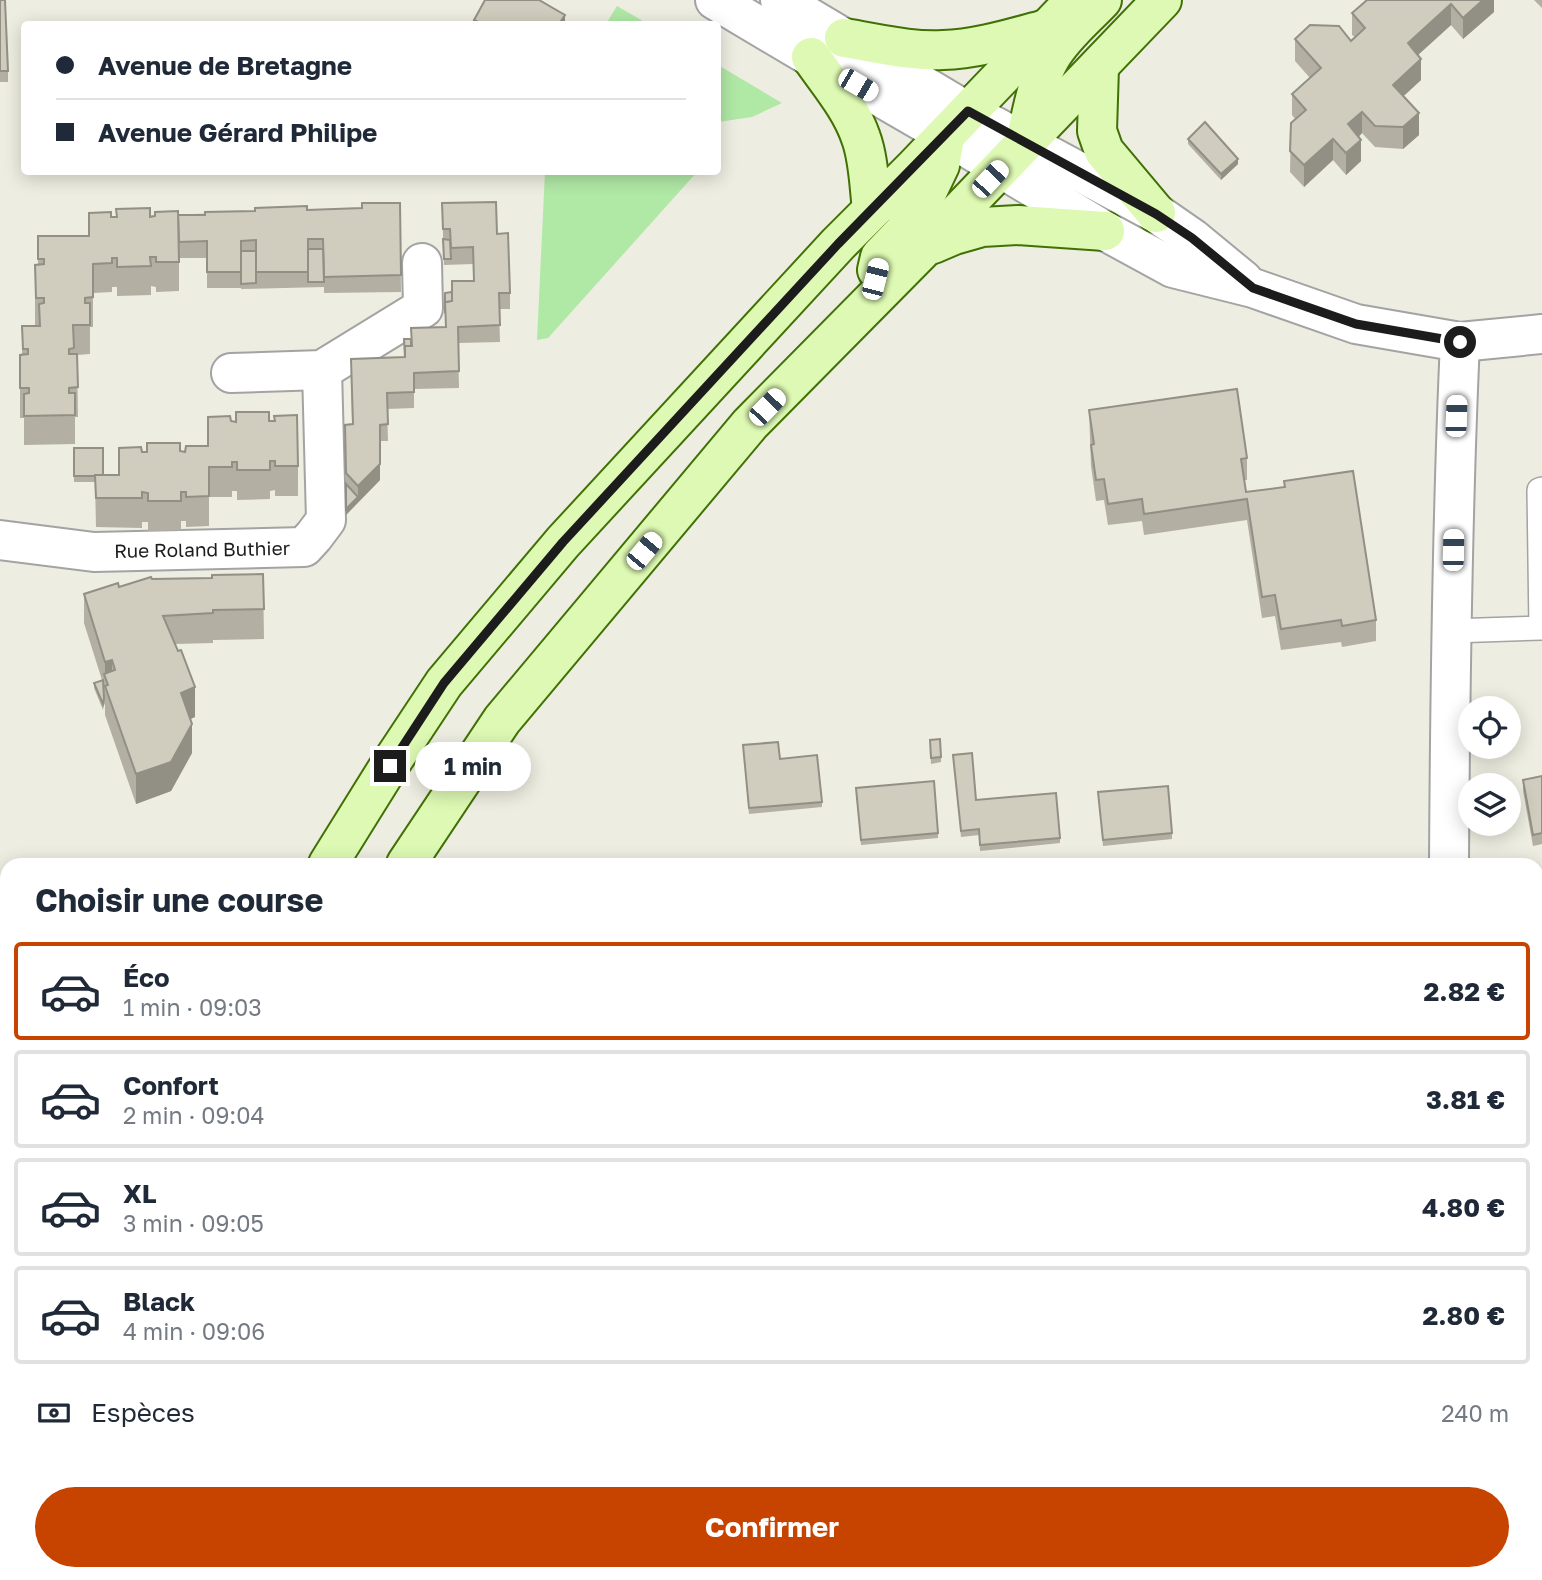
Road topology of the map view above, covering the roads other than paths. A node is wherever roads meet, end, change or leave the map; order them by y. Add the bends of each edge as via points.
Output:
1 (715, 0) edge
2 (780, 0) edge
3 (1074, 0) edge
4 (1102, 0) edge
5 (1162, 0) edge
6 (1046, 29) junction
7 (844, 37) junction
8 (811, 57) junction
9 (1099, 67) junction
10 (954, 115) junction
11 (1015, 163) junction
12 (872, 209) junction
13 (1156, 214) junction
14 (1105, 231) junction
15 (925, 247) junction
16 (422, 263) dead end
17 (1253, 288) junction
18 (869, 302) junction
19 (1542, 334) edge
20 (1460, 342) junction
21 (322, 370) junction
22 (231, 373) dead end
23 (1542, 489) edge
24 (0, 540) edge
25 (1451, 631) junction
26 (1541, 631) edge
27 (332, 858) edge
28 (410, 858) edge
29 (1449, 858) edge

1 - 8 street
2 - 7 street
3 - 6 main road
4 - 11 main road via 1051,57
5 - 9 main road
6 - 7 main road via 940,50
6 - 10 main road
7 - 10 street
8 - 10 street
8 - 12 main road via 849,110 861,138
9 - 11 main road
9 - 13 main road via 1097,131 1104,151
10 - 11 street
10 - 12 main road
10 - 18 main road via 940,165 921,205 880,257
11 - 13 street
11 - 14 street
11 - 15 main road
12 - 27 main road via 563,542 444,683
13 - 17 street
14 - 15 main road via 982,227
14 - 17 street via 1173,268
15 - 18 main road
16 - 21 street via 423,308
17 - 20 street via 1356,324
18 - 28 main road via 750,424 502,720
19 - 20 street
20 - 25 street
21 - 22 street
21 - 24 street, Rue Roland Buthier via 326,520 304,547 94,552
23 - 26 lane
25 - 26 lane
25 - 29 street

